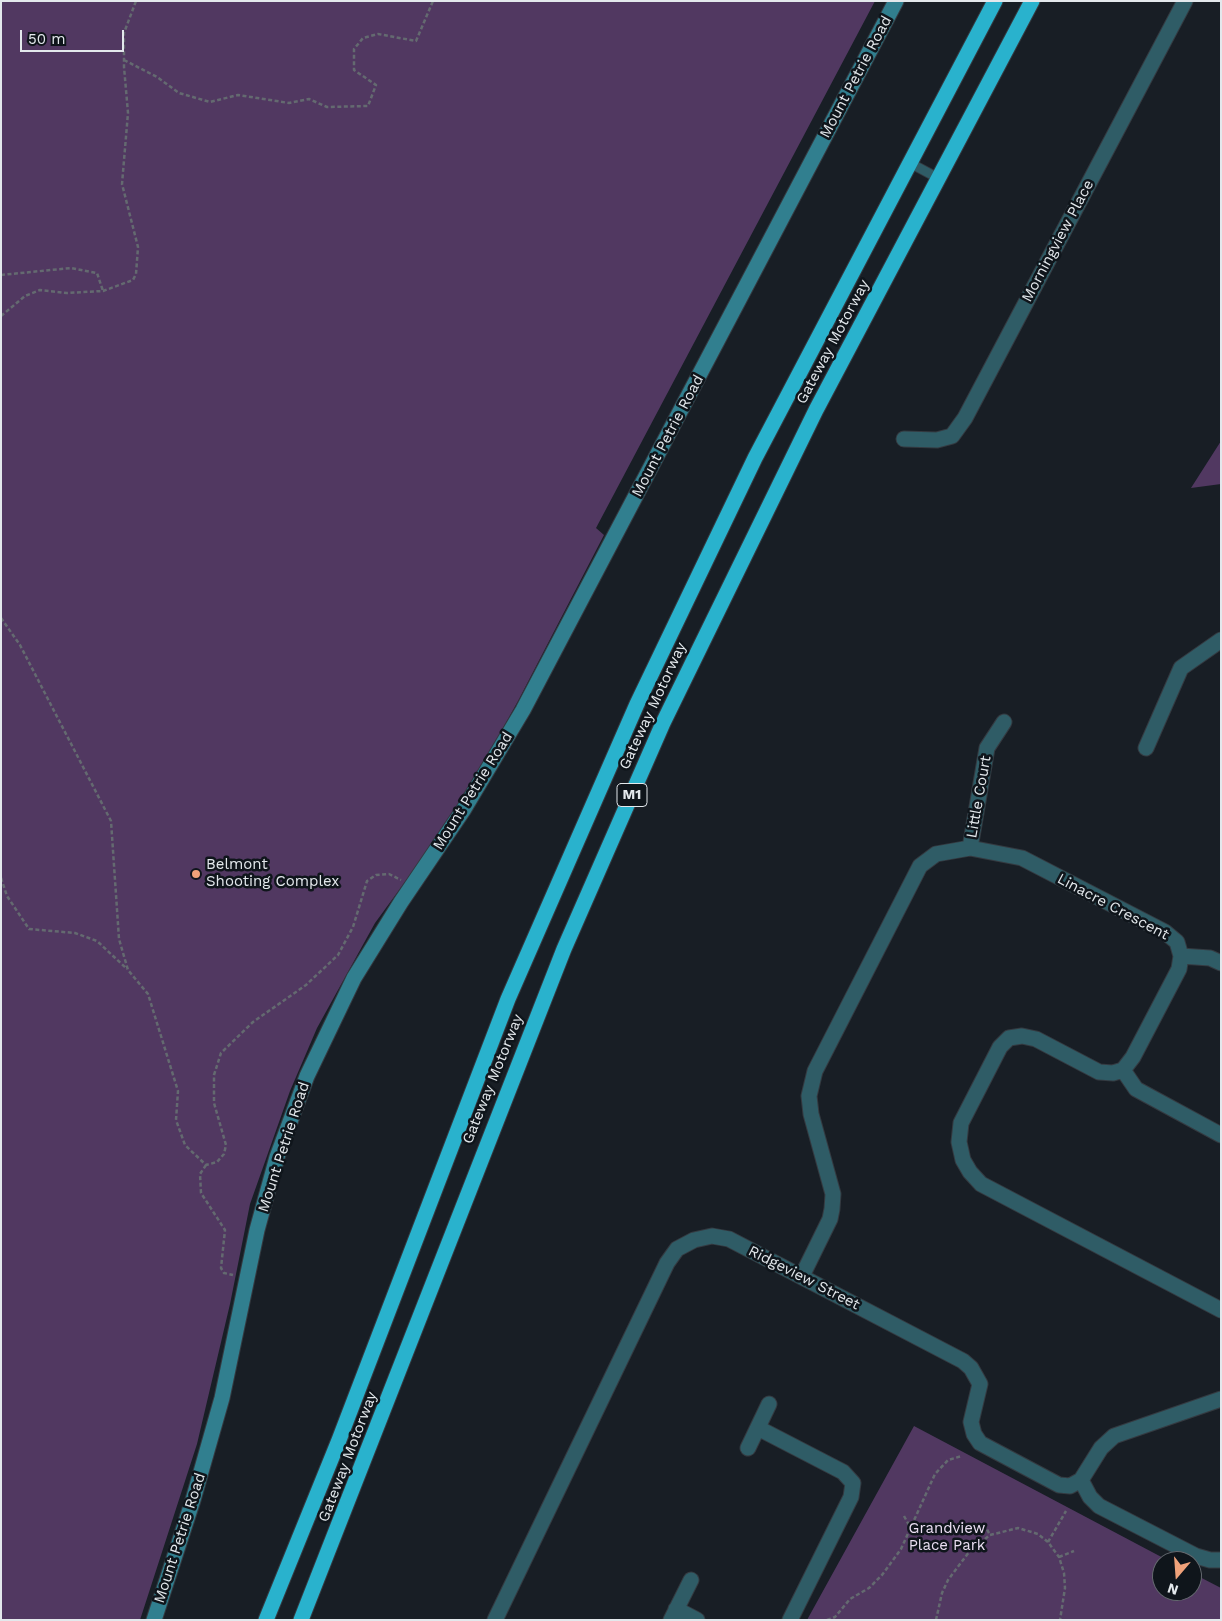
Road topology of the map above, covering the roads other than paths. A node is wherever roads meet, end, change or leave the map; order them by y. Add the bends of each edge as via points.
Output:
1 (896, 1) edge
2 (995, 1) edge
3 (1032, 1) edge
4 (1185, 1) edge
5 (910, 163) junction
6 (938, 178) junction
7 (904, 439) dead end
8 (1221, 640) edge
9 (1004, 722) dead end
10 (1146, 748) dead end
11 (970, 848) junction
12 (1181, 956) junction
13 (1221, 963) edge
14 (1123, 1070) junction
15 (1221, 1134) edge
16 (802, 1276) junction
17 (1221, 1310) edge
18 (1221, 1398) edge
19 (769, 1404) dead end
20 (758, 1428) junction
21 (748, 1448) dead end
22 (1081, 1480) junction
23 (1221, 1560) edge
24 (690, 1580) dead end
25 (674, 1614) edge
26 (154, 1620) edge
27 (266, 1620) edge
28 (301, 1620) edge
29 (495, 1620) edge
30 (697, 1620) edge
31 (790, 1620) edge

1 - 26 street, Mount Petrie Road via 523,710 464,810 354,978 307,1076 277,1157 246,1278 222,1398
2 - 5 highway, Gateway Motorway / M1
3 - 6 highway, Gateway Motorway / M1
4 - 7 street, Morningview Place via 965,418 952,436 937,440
5 - 6 lane
5 - 27 highway, Gateway Motorway / M1 via 740,489 576,840 508,999 339,1440
6 - 28 highway, Gateway Motorway / M1 via 790,463 660,732 564,948
8 - 10 street via 1181,668
9 - 11 street, Little Court via 987,748
11 - 12 street, Linacre Crescent via 1030,863 1165,932 1176,942
11 - 16 street, Linacre Crescent via 936,854 920,866 815,1071 809,1096 811,1114 833,1194 830,1219
12 - 13 street via 1210,958
12 - 14 street, Linacre Crescent via 1178,969 1133,1057
14 - 15 street via 1136,1089
14 - 17 street via 1099,1072 1036,1039 1009,1038 1000,1047 961,1123 959,1142 963,1160 981,1184
16 - 22 street, Ridgeview Street via 971,1368 980,1384 971,1422 980,1443 1059,1485 1070,1486
16 - 29 street, Ridgeview Street via 729,1239 712,1236 694,1240 677,1249
18 - 22 street via 1114,1436 1101,1448
19 - 20 street
20 - 21 street
20 - 31 street via 843,1472 853,1483 851,1497
22 - 23 street via 1099,1506 1196,1556
24 - 25 street
25 - 30 street

